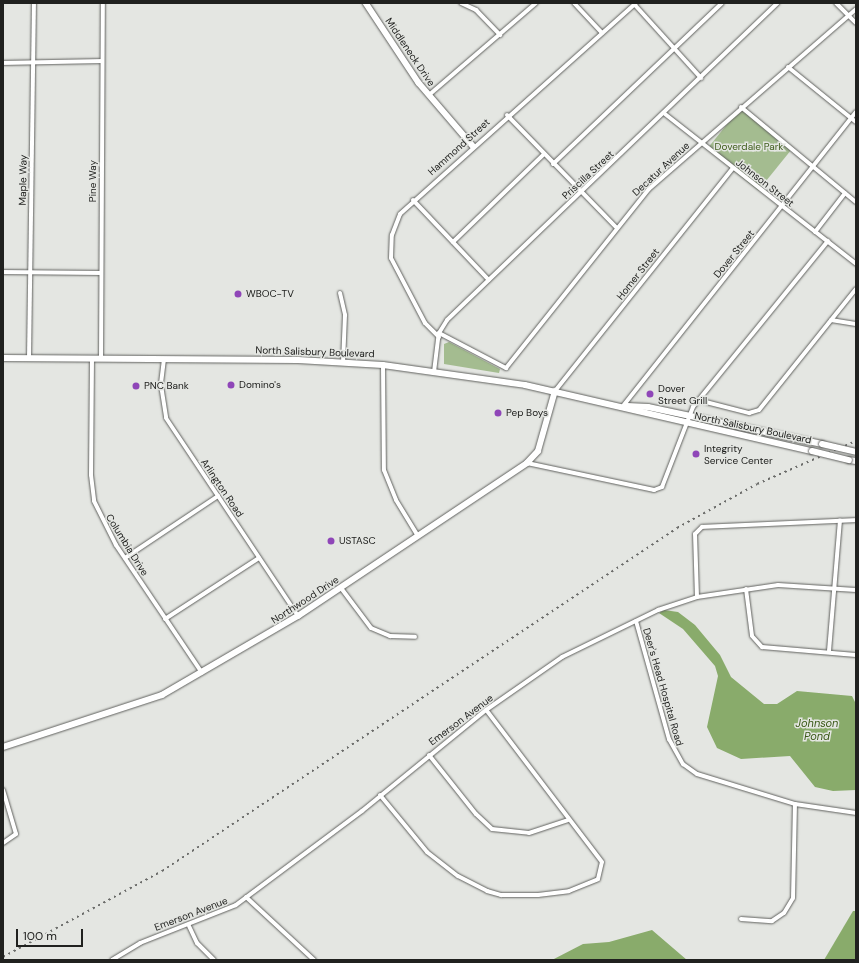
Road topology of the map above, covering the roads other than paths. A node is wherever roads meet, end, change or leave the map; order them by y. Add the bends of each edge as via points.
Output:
1 (34, 3) edge
2 (103, 3) edge
3 (366, 3) edge
4 (461, 3) edge
5 (536, 3) edge
6 (574, 3) edge
7 (722, 3) edge
8 (778, 3) edge
9 (836, 3) edge
10 (635, 4) edge
11 (856, 9) edge
12 (848, 16) junction
13 (856, 23) edge
14 (602, 33) junction
15 (500, 35) junction
16 (674, 48) junction
17 (102, 61) junction
18 (34, 62) junction
19 (3, 63) edge
20 (788, 67) junction
21 (701, 78) junction
22 (429, 95) junction
23 (742, 107) junction
24 (856, 112) edge
25 (664, 114) junction
26 (507, 115) junction
27 (851, 118) junction
28 (856, 122) edge
29 (701, 144) junction
30 (473, 146) junction
31 (544, 154) junction
32 (553, 164) junction
33 (733, 168) junction
34 (814, 168) junction
35 (580, 192) junction
36 (845, 193) junction
37 (413, 200) junction
38 (856, 202) edge
39 (782, 207) junction
40 (616, 227) junction
41 (815, 232) junction
42 (828, 241) junction
43 (452, 242) junction
44 (856, 264) edge
45 (3, 272) edge
46 (30, 272) junction
47 (100, 273) junction
48 (489, 280) junction
49 (856, 289) edge
50 (340, 293) dead end
51 (831, 320) junction
52 (856, 324) edge
53 (439, 335) junction
54 (3, 358) edge
55 (29, 358) junction
56 (92, 359) junction
57 (101, 359) junction
58 (164, 359) junction
59 (343, 362) junction
60 (383, 365) junction
61 (506, 368) joint
62 (434, 372) junction
63 (555, 391) junction
64 (698, 400) junction
65 (623, 406) junction
66 (690, 416) junction
67 (687, 424) junction
68 (856, 452) edge
69 (856, 461) edge
70 (527, 463) junction
71 (218, 496) junction
72 (840, 520) junction
73 (856, 520) edge
74 (418, 536) junction
75 (125, 558) junction
76 (259, 558) junction
77 (341, 588) junction
78 (833, 588) junction
79 (746, 589) junction
80 (856, 590) edge
81 (697, 597) junction
82 (298, 616) junction
83 (165, 619) junction
84 (636, 621) junction
85 (415, 637) dead end
86 (829, 651) junction
87 (856, 655) edge
88 (203, 673) junction
89 (486, 710) junction
90 (3, 747) edge
91 (429, 755) junction
92 (3, 790) edge
93 (380, 795) junction
94 (795, 804) junction
95 (856, 813) edge
96 (568, 820) junction
97 (3, 843) edge
98 (246, 897) junction
99 (741, 919) dead end
100 (189, 926) junction
101 (114, 960) edge
102 (214, 960) edge
103 (314, 960) edge

1 - 18 street, Maple Way
2 - 17 street, Pine Way
3 - 22 street, Middleneck Drive
4 - 15 street via 476,10
5 - 15 street
6 - 14 street
7 - 16 street
8 - 21 street, Priscilla Street
9 - 12 street
10 - 14 street, Hammond Street
10 - 16 street
11 - 12 street, Decatur Avenue
12 - 13 street
12 - 20 street, Decatur Avenue
14 - 26 street, Hammond Street
15 - 22 street
16 - 21 street
16 - 32 street
17 - 18 street
17 - 47 street, Pine Way
18 - 19 street
18 - 46 street, Maple Way
20 - 23 street, Decatur Avenue
20 - 27 street
21 - 25 street, Priscilla Street
22 - 30 street, Middleneck Drive
23 - 29 street, Decatur Avenue
23 - 34 street
24 - 27 street, Dover Street
25 - 29 street, Johnson Street
25 - 35 street, Priscilla Street
26 - 30 street, Hammond Street
26 - 31 street
27 - 28 street
27 - 34 street, Dover Street
29 - 33 street, Johnson Street
29 - 40 street, Decatur Avenue via 649,189
30 - 37 street, Hammond Street
31 - 32 street
31 - 43 street
32 - 35 street
33 - 39 street, Johnson Street
33 - 63 street, Homer Street
34 - 36 street
34 - 39 street, Dover Street
35 - 40 street
35 - 48 street, Priscilla Street
36 - 38 street
36 - 41 street
37 - 43 street
37 - 53 street, Hammond Street via 394,228 391,258 425,323
39 - 41 street, Johnson Street
39 - 65 street, Dover Street
40 - 61 street, Decatur Avenue
41 - 42 street, Johnson Street
42 - 44 street, Johnson Street
42 - 64 street
43 - 48 street
45 - 46 street
46 - 47 street
46 - 55 street, Maple Way
47 - 57 street, Pine Way
48 - 53 street, Priscilla Street via 447,320
49 - 51 street
50 - 59 street via 345,315
51 - 52 street
51 - 64 street via 759,410 749,413
53 - 61 street, Hammond Street
53 - 62 street, Priscilla Street
54 - 55 main road, North Salisbury Boulevard
55 - 56 main road, North Salisbury Boulevard
56 - 57 main road, North Salisbury Boulevard
56 - 75 street, Columbia Drive via 92,490 101,518
57 - 58 main road, North Salisbury Boulevard
58 - 59 main road, North Salisbury Boulevard
58 - 71 street, Arlington Road via 161,385 166,418
59 - 60 main road, North Salisbury Boulevard
60 - 62 main road, North Salisbury Boulevard
60 - 74 street via 384,470 396,500
62 - 63 main road, North Salisbury Boulevard
63 - 65 main road, North Salisbury Boulevard
63 - 70 street, Northwood Drive via 538,451
64 - 66 street
65 - 66 main road, North Salisbury Boulevard
65 - 67 main road, North Salisbury Boulevard via 644,415
66 - 67 street
66 - 68 main road, North Salisbury Boulevard, bridge
67 - 69 main road, North Salisbury Boulevard, bridge
67 - 70 street via 666,482 660,489
70 - 74 street, Northwood Drive
71 - 75 street
71 - 76 street, Arlington Road
72 - 73 street
72 - 78 street
72 - 81 street via 708,525 695,534
74 - 77 street, Northwood Drive
75 - 83 street, Columbia Drive
76 - 82 street, Arlington Road
76 - 83 street
77 - 82 street, Northwood Drive
77 - 85 street via 370,628 390,636
78 - 79 street, Emerson Avenue via 778,586
78 - 80 street, Emerson Avenue
78 - 86 street
79 - 81 street, Emerson Avenue
79 - 86 street via 752,636 762,647 777,651
81 - 84 street, Emerson Avenue
82 - 88 street, Northwood Drive
83 - 88 street, Columbia Drive
84 - 89 street, Emerson Avenue via 562,657
84 - 94 street, Deer's Head Hospital Road via 676,757 697,774
86 - 87 street
88 - 90 street, Northwood Drive via 133,706
89 - 91 street, Emerson Avenue
89 - 96 street
91 - 93 street, Emerson Avenue
91 - 96 street via 476,814 492,829 529,833
92 - 97 street via 14,838
93 - 96 street via 441,864 458,876 501,895 538,895 582,887 598,878 602,862
93 - 98 street, Emerson Avenue
94 - 95 street, Deer's Head Hospital Road
94 - 99 street via 793,898 784,913 772,921
98 - 100 street, Emerson Avenue via 236,906
98 - 103 street
100 - 101 street, Emerson Avenue via 140,943
100 - 102 street via 197,943

